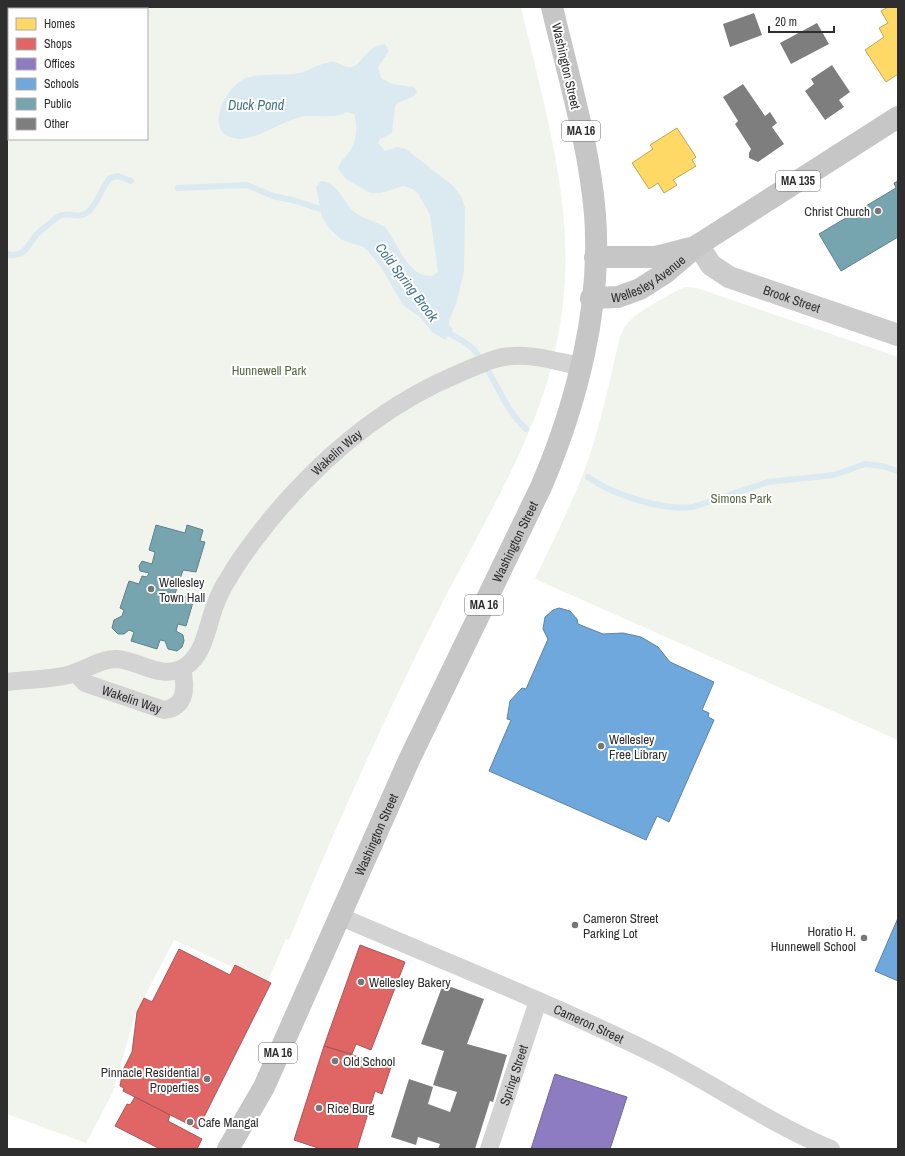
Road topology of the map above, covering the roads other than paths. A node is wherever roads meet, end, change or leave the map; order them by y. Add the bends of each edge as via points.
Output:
1 (552, 7) edge
2 (898, 116) edge
3 (698, 245) junction
4 (595, 257) junction
5 (591, 298) junction
6 (898, 335) edge
7 (580, 366) junction
8 (182, 669) junction
9 (76, 673) junction
10 (7, 682) edge
11 (338, 916) junction
12 (538, 1001) junction
13 (228, 1149) edge
14 (489, 1149) edge
15 (831, 1149) edge

1 - 4 main road, Washington Street / MA 16 via 580,126 589,177 594,212
2 - 3 main road, Wellesley Avenue / MA 135
3 - 4 main road, Wellesley Avenue / MA 135 via 656,257
3 - 5 main road, Wellesley Avenue / MA 135 via 665,273 640,289 618,297
3 - 6 street, Brook Street via 711,265 729,277
4 - 5 main road, Washington Street / MA 16
5 - 7 main road, Washington Street / MA 16
7 - 8 street, Wakelin Way via 519,356 493,360 421,392 374,421 305,480 262,531 231,574 214,607 199,651
7 - 11 main road, Washington Street / MA 16 via 562,433 541,487 408,760
8 - 9 street, Wakelin Way via 162,672 116,659 104,661
8 - 9 street, Wakelin Way via 185,683 183,697 175,706 164,710 85,683
9 - 10 street, Wakelin Way
11 - 12 street, Cameron Street
11 - 13 main road, Washington Street / MA 16 via 264,1086
12 - 14 street, Spring Street
12 - 15 street, Cameron Street via 653,1054 782,1126

